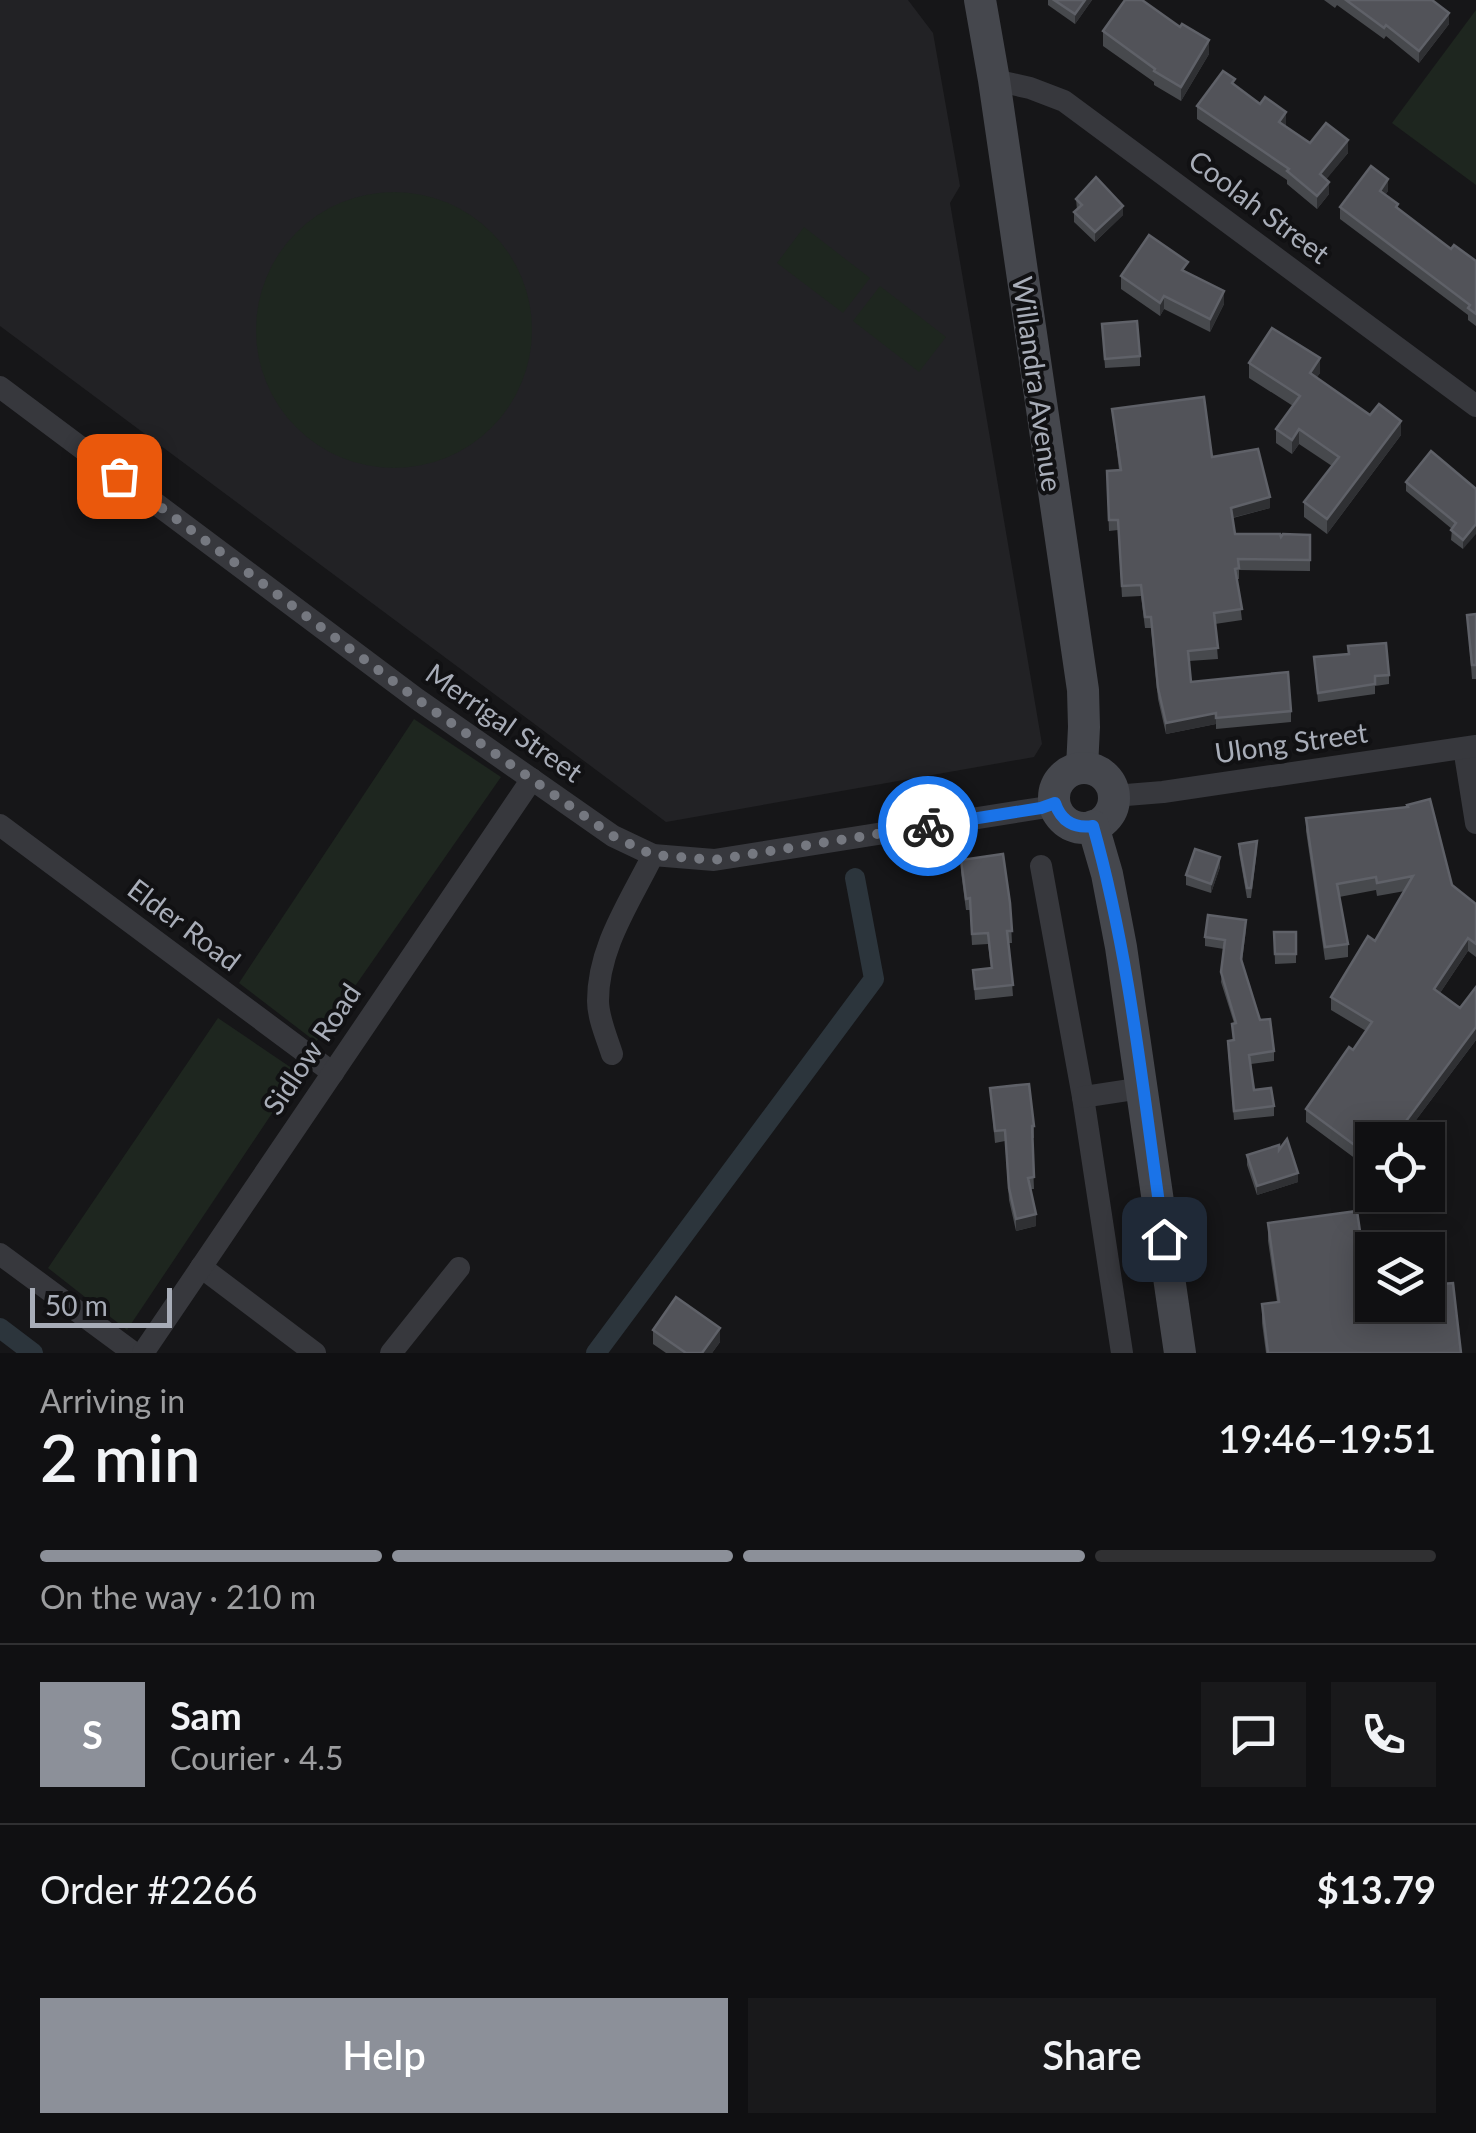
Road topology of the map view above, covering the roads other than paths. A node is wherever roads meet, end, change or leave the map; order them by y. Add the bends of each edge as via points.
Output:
1 (980, 0) edge
2 (994, 80) junction
3 (0, 387) edge
4 (1476, 406) edge
5 (1470, 747) edge
6 (1082, 768) junction
7 (532, 780) junction
8 (1114, 796) junction
9 (1055, 803) junction
10 (1476, 823) edge
11 (0, 825) edge
12 (1093, 826) junction
13 (653, 855) junction
14 (1041, 866) dead end
15 (612, 1054) dead end
16 (333, 1073) junction
17 (1142, 1088) junction
18 (1083, 1097) junction
19 (0, 1254) edge
20 (201, 1268) junction
21 (459, 1268) dead end
22 (134, 1353) edge
23 (143, 1353) edge
24 (315, 1353) edge
25 (391, 1353) edge
26 (1122, 1353) edge
27 (1180, 1353) edge

1 - 2 street, Willandra Avenue
2 - 4 street, Coolah Street via 1064,101
2 - 6 street, Willandra Avenue via 1083,690
3 - 7 street, Merrigal Street
5 - 8 street, Ulong Street
5 - 10 street
6 - 8 street via 1104,776
6 - 9 street via 1060,779
7 - 13 street, Merrigal Street
7 - 16 street, Sidlow Road
8 - 12 street via 1108,814
9 - 12 street via 1069,823
9 - 13 street, Merrigal Street via 714,860
11 - 16 street, Elder Road
12 - 17 street via 1115,910
13 - 15 street via 614,928 602,967 598,1003
14 - 18 street
16 - 20 street, Sidlow Road
17 - 18 street
17 - 27 street
18 - 26 street
19 - 22 street
20 - 23 street, Sidlow Road
20 - 24 street
21 - 25 street

